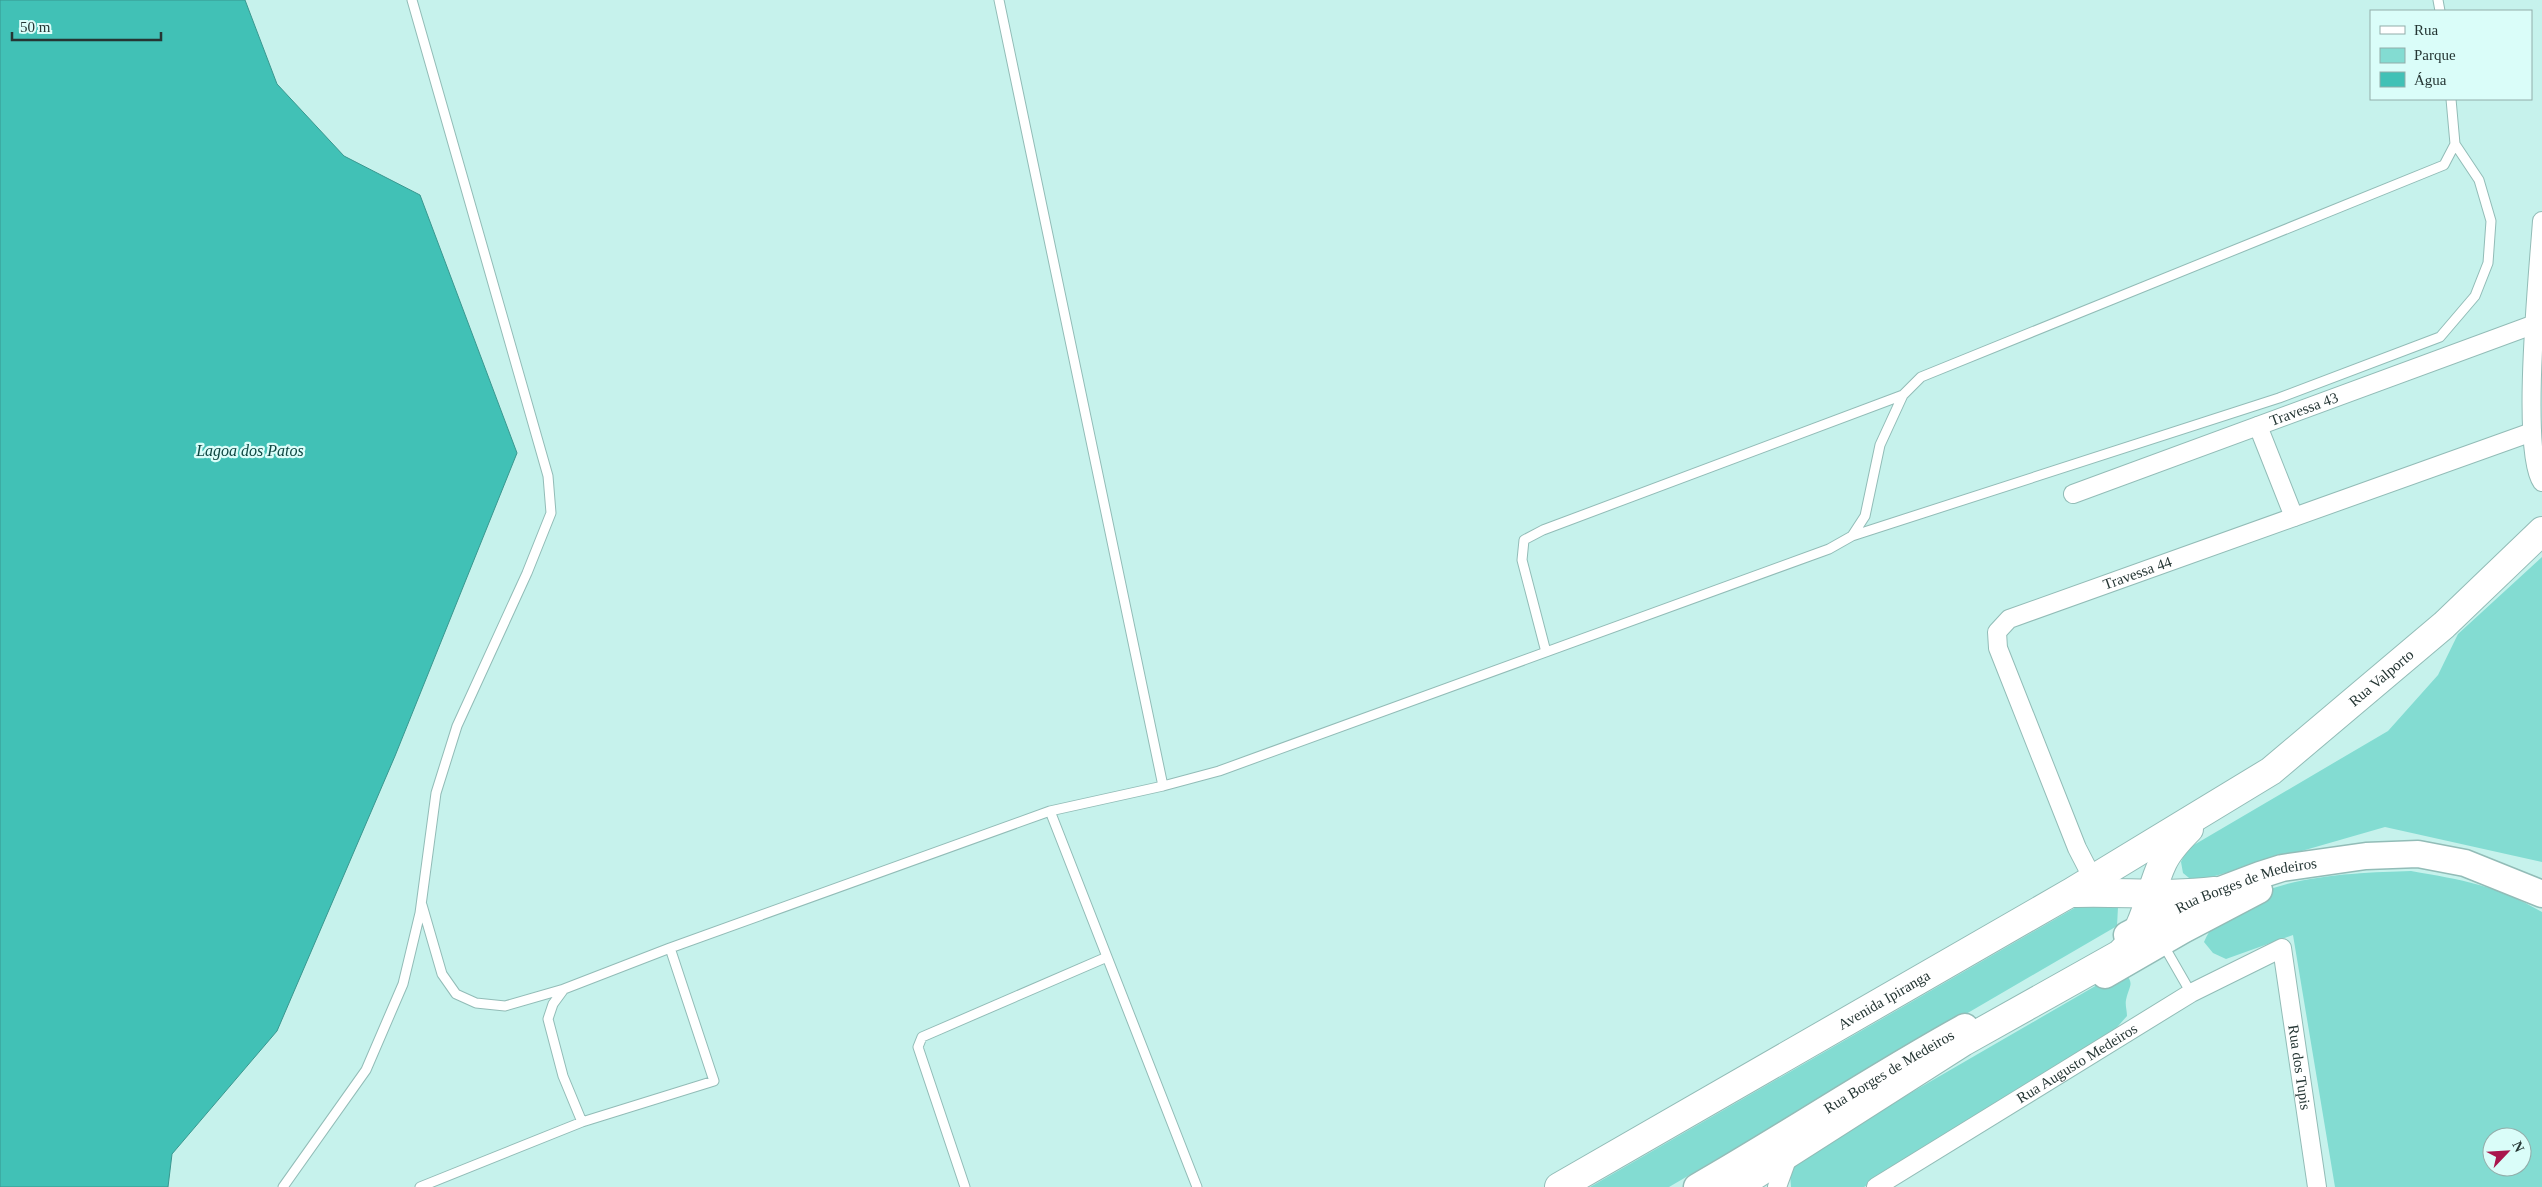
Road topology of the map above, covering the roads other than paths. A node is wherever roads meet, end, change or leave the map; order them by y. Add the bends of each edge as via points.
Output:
1 (412, 0) edge
2 (999, 0) edge
3 (2451, 100) edge
4 (2455, 144) junction
5 (2542, 221) edge
6 (2535, 324) junction
7 (1903, 395) junction
8 (2258, 426) junction
9 (2532, 432) junction
10 (2542, 482) edge
11 (2073, 494) dead end
12 (2294, 517) junction
13 (2542, 531) edge
14 (1852, 536) junction
15 (1546, 652) junction
16 (1163, 786) junction
17 (2208, 810) junction
18 (1050, 811) junction
19 (2306, 866) junction
20 (2093, 879) junction
21 (2215, 891) junction
22 (2070, 893) junction
23 (2542, 894) edge
24 (2153, 895) junction
25 (421, 902) junction
26 (2140, 927) junction
27 (670, 948) junction
28 (2282, 948) joint
29 (2168, 953) dead end
30 (1107, 957) junction
31 (564, 989) junction
32 (2191, 993) junction
33 (1870, 1100) junction
34 (582, 1122) junction
35 (1789, 1154) junction
36 (283, 1187) edge
37 (420, 1187) edge
38 (965, 1187) edge
39 (1197, 1187) edge
40 (1559, 1187) edge
41 (1697, 1187) edge
42 (1736, 1187) edge
43 (1777, 1187) edge
44 (1876, 1187) edge
45 (2317, 1187) edge

1 - 25 lane via 548,476 551,513 457,726 436,793
2 - 16 lane
3 - 4 lane
4 - 7 lane via 2444,165 1921,377
4 - 14 lane via 2479,180 2491,221 2488,263 2475,296 2440,337 2279,398
5 - 6 street
6 - 8 street, Travessa 43
6 - 9 street
7 - 14 lane via 1880,445 1865,516
7 - 15 lane via 1543,530 1524,540 1522,560
8 - 11 street, Travessa 43
8 - 12 street
9 - 10 street via 2533,460 2536,474
9 - 12 street, Travessa 44
12 - 20 street, Travessa 44 via 2009,619 1997,632 1998,648 2077,848
13 - 17 main road, Rua Valporto via 2444,625 2278,764
14 - 15 lane via 1829,549
15 - 16 lane via 1219,771
16 - 18 lane
17 - 20 main road, Avenida Ipiranga
17 - 24 main road via 2164,859
18 - 27 lane
18 - 30 lane
19 - 21 main road, Rua Borges de Medeiros via 2282,868
19 - 23 main road via 2366,856 2418,854 2466,863
19 - 33 main road, Rua Borges de Medeiros via 2183,930 1915,1080
20 - 22 main road, Avenida Ipiranga
21 - 24 main road
21 - 26 main road, Rua Borges de Medeiros
22 - 24 main road
22 - 40 main road, Avenida Ipiranga
24 - 26 main road
25 - 31 lane via 442,974 456,994 476,1004 505,1006
25 - 36 lane via 403,984 366,1070
26 - 33 main road via 2130,945 2120,954 1963,1042
26 - 41 main road, Rua Borges de Medeiros via 1906,1060
27 - 31 lane
27 - 34 lane via 714,1080
28 - 32 street, Rua Augusto Medeiros
28 - 45 street, Rua dos Tupis
29 - 32 lane
30 - 38 lane via 922,1037 918,1048
30 - 39 lane
31 - 34 lane via 553,1004 548,1019 563,1076
32 - 44 street, Rua Augusto Medeiros
33 - 35 main road, Rua Borges de Medeiros
34 - 37 lane
35 - 42 main road, Rua Borges de Medeiros
35 - 43 street

